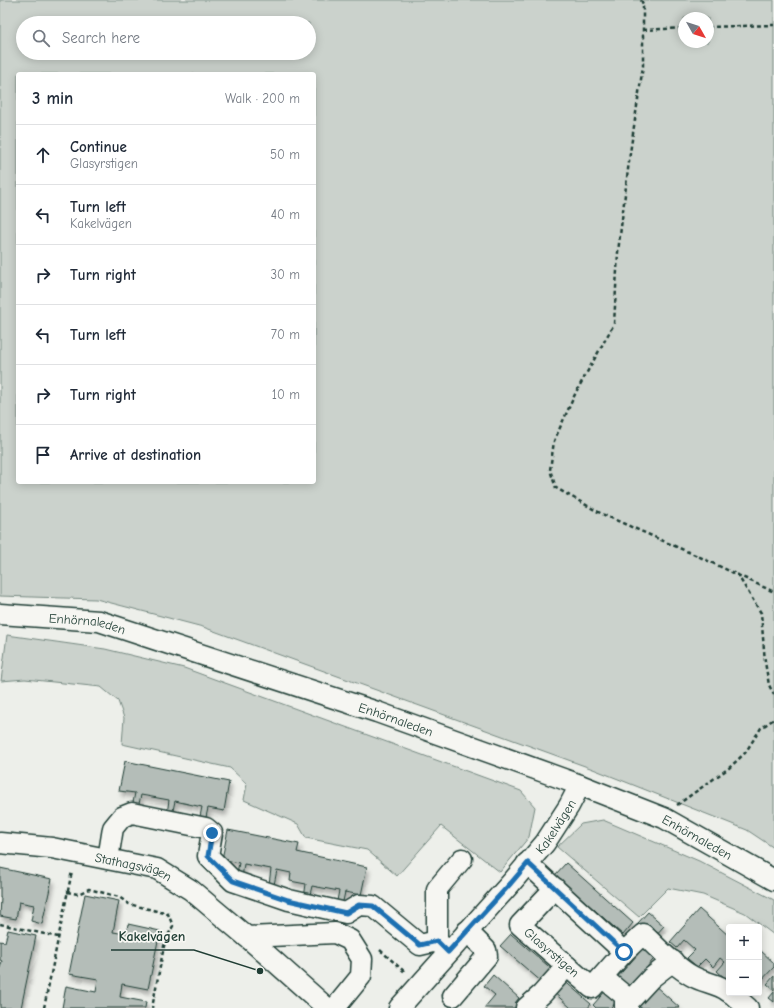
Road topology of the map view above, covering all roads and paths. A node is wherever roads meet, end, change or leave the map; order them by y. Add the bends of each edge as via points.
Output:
1 (641, 0) edge
2 (774, 25) edge
3 (714, 27) edge
4 (678, 28) edge
5 (643, 30) junction
6 (737, 574) junction
7 (774, 592) edge
8 (0, 614) edge
9 (774, 695) edge
10 (774, 719) edge
11 (580, 785) junction
12 (664, 818) junction
13 (0, 843) edge
14 (76, 852) junction
15 (108, 859) junction
16 (462, 859) dead end
17 (528, 863) junction
18 (774, 880) edge
19 (555, 888) junction
20 (67, 892) junction
21 (0, 924) edge
22 (467, 931) junction
23 (58, 937) junction
24 (247, 937) junction
25 (350, 940) junction
26 (443, 947) junction
27 (624, 952) junction
28 (673, 961) junction
29 (567, 966) junction
30 (602, 977) junction
31 (420, 985) junction
32 (726, 989) edge
33 (453, 996) dead end
34 (734, 996) edge
35 (627, 1007) edge
36 (44, 1008) edge
37 (152, 1008) edge
38 (326, 1008) edge
39 (335, 1008) edge
40 (399, 1008) edge
41 (526, 1008) edge
42 (748, 1008) edge

1 - 5 path
2 - 3 path
4 - 5 path
5 - 6 path via 643,66 618,252 614,324 576,392 554,441 550,470 556,488 602,514
6 - 7 path
6 - 9 path via 761,613 765,662 769,685
8 - 11 street, Enhörnaleden via 100,621 377,712
10 - 12 path via 761,728 745,753 675,806
11 - 12 street, Enhörnaleden
11 - 17 street, Kakelvägen via 545,843
12 - 18 street, Enhörnaleden
13 - 14 street, Stathagsvägen
14 - 15 street, Stathagsvägen
14 - 20 path
15 - 24 street, Stathagsvägen via 157,869 191,890
15 - 26 street via 113,828 122,817 132,813 206,828 212,833 208,856 233,881 288,900 346,913 359,905 373,906 420,945
16 - 26 street via 437,889
17 - 19 street
17 - 22 street, Kakelvägen
19 - 27 street
19 - 29 street, Glasyrstigen via 520,925
20 - 23 path
20 - 37 path via 78,894 89,889 119,897 129,904 168,914 173,926 165,941
21 - 23 path
22 - 26 street, Kakelvägen
22 - 33 street via 486,950 487,956
23 - 36 path
24 - 25 street via 335,933
24 - 38 street, Stathagsvägen
25 - 31 path via 374,946
25 - 39 street via 362,959 361,976
26 - 31 street, Kakelvägen
27 - 28 street, Glasyrstigen via 643,934
27 - 30 street, Glasyrstigen
28 - 32 street, Glasyrstigen via 693,977
28 - 35 street via 651,978
29 - 30 street, Glasyrstigen via 592,988
29 - 41 street
30 - 35 street via 625,996
31 - 40 street, Kakelvägen
34 - 42 street, Glasyrstigen

